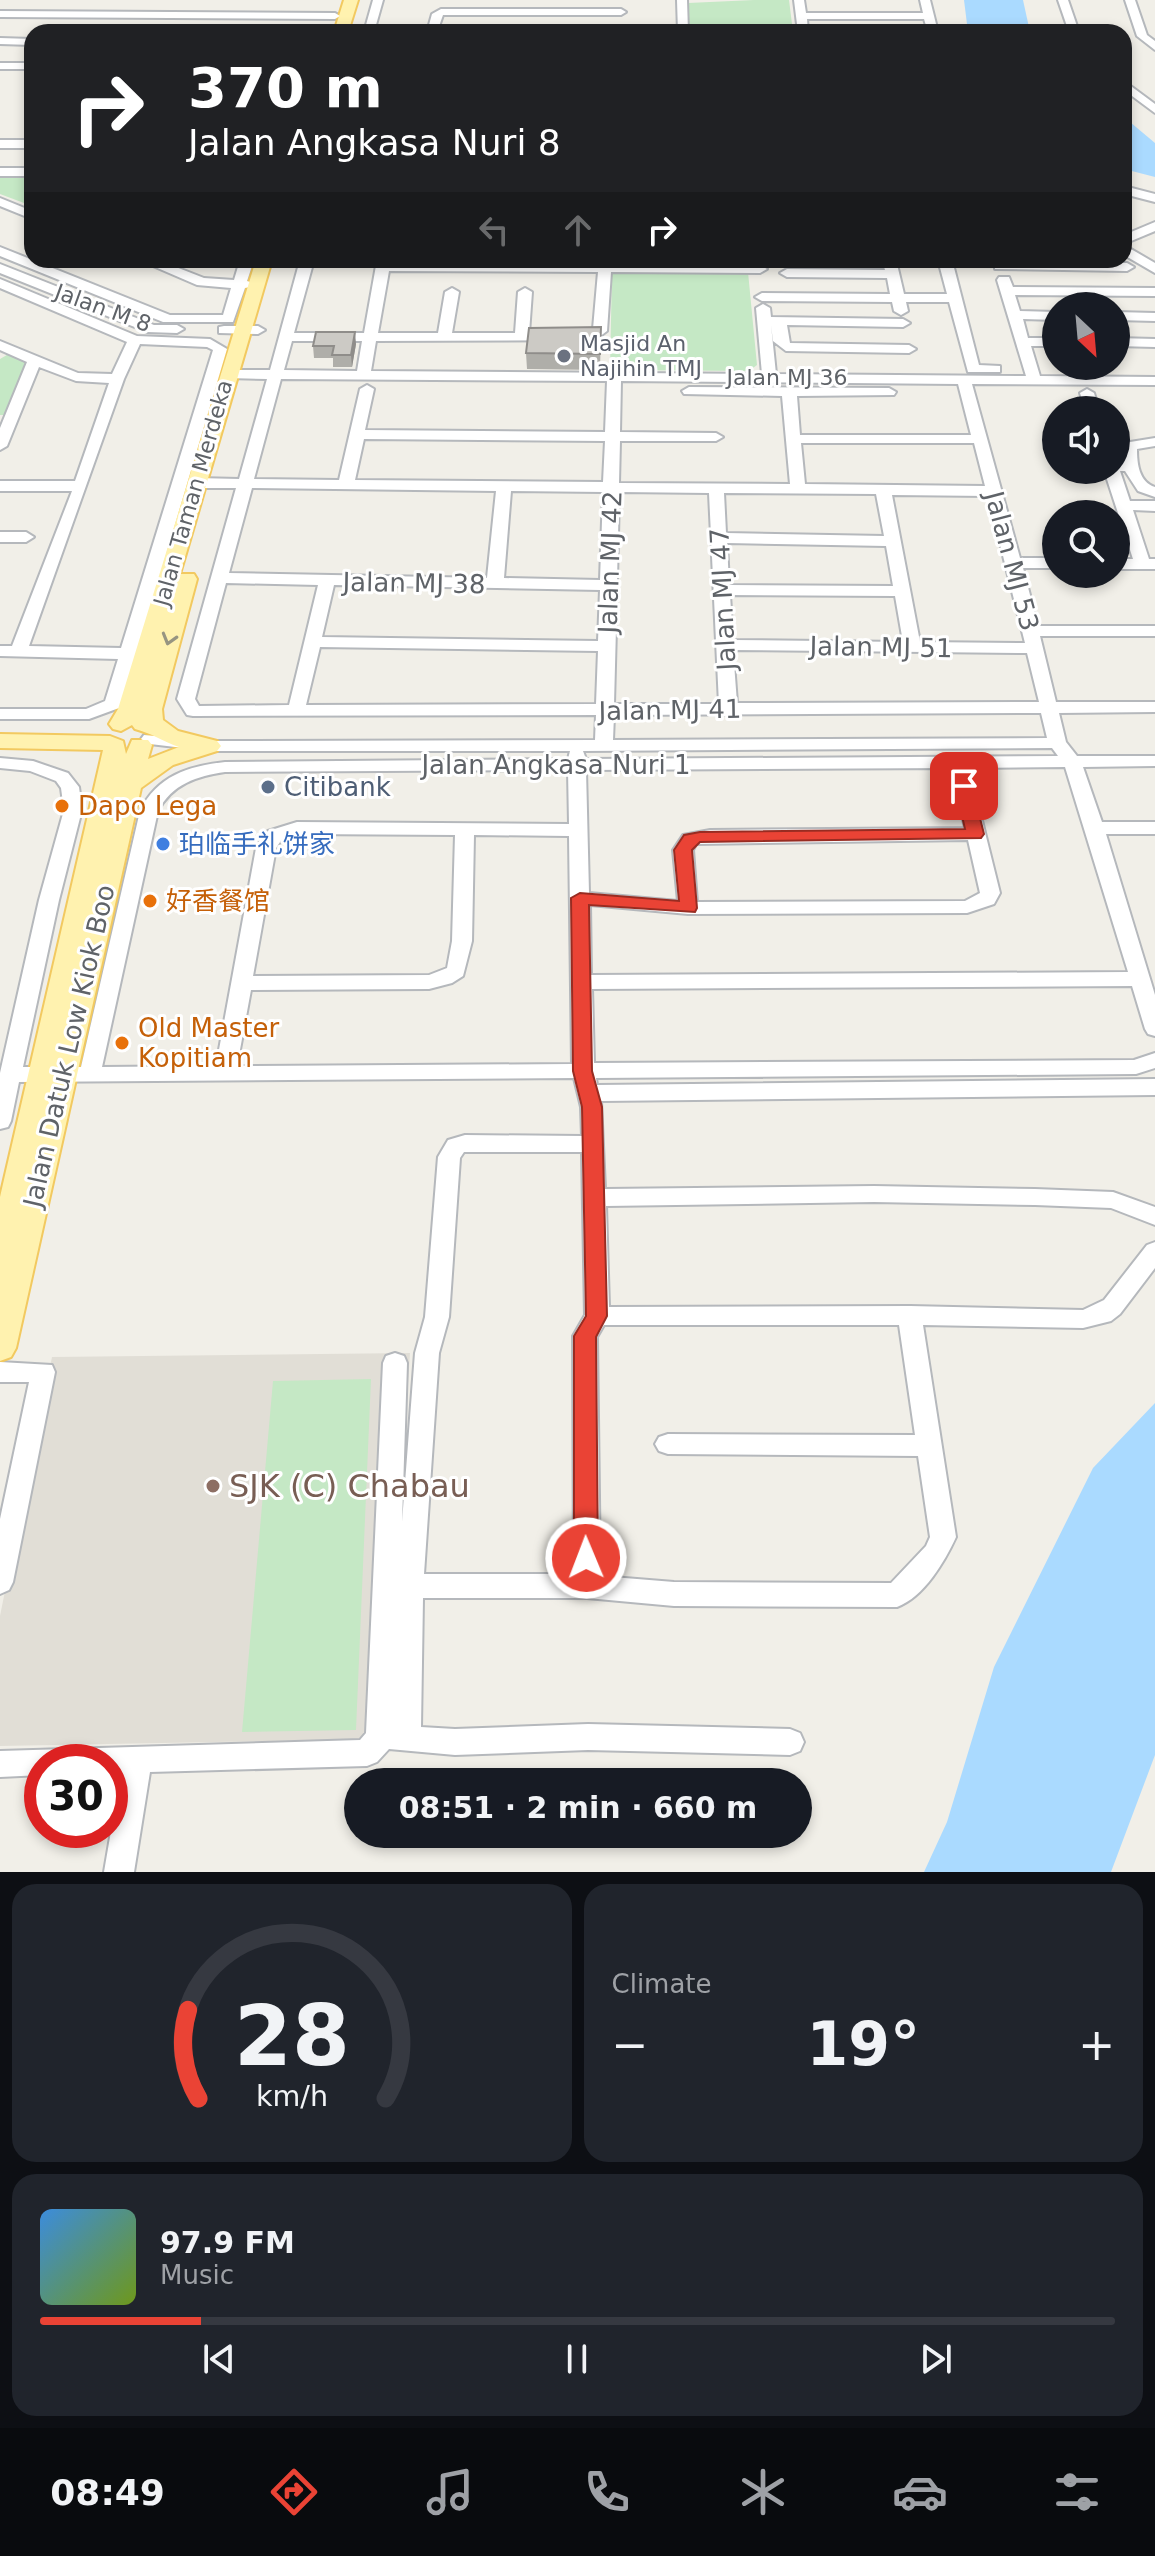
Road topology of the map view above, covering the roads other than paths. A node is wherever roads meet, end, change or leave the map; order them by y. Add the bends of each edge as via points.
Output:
1 (328, 0) edge
2 (341, 0) edge
3 (351, 0) edge
4 (378, 0) edge
5 (465, 0) edge
6 (682, 0) edge
7 (799, 0) edge
8 (925, 0) edge
9 (1063, 0) edge
10 (1130, 0) edge
11 (79, 1) edge
12 (252, 2) dead end
13 (621, 11) edge
14 (463, 12) junction
15 (860, 13) edge
16 (0, 14) edge
17 (69, 15) junction
18 (247, 16) junction
19 (801, 16) junction
20 (930, 16) junction
21 (0, 21) edge
22 (148, 23) edge
23 (325, 23) edge
24 (344, 24) edge
25 (371, 24) edge
26 (434, 24) edge
27 (683, 24) edge
28 (802, 24) edge
29 (932, 24) edge
30 (1071, 24) edge
31 (0, 41) edge
32 (24, 42) edge
33 (1148, 43) edge
34 (4, 66) edge
35 (0, 80) edge
36 (1132, 91) edge
37 (1155, 110) edge
38 (24, 142) edge
39 (0, 144) edge
40 (0, 172) edge
41 (24, 172) edge
42 (1132, 192) edge
43 (1155, 198) edge
44 (3, 206) edge
45 (24, 213) edge
46 (1155, 226) edge
47 (1132, 236) edge
48 (0, 251) edge
49 (1132, 254) edge
50 (24, 260) edge
51 (44, 268) edge
52 (174, 268) edge
53 (247, 268) edge
54 (259, 268) edge
55 (274, 268) edge
56 (305, 268) edge
57 (382, 268) edge
58 (568, 268) edge
59 (619, 268) edge
60 (760, 268) edge
61 (874, 268) edge
62 (891, 268) edge
63 (947, 268) edge
64 (1001, 268) edge
65 (605, 269) junction
66 (1155, 269) edge
67 (1, 273) edge
68 (787, 273) dead end
69 (248, 285) junction
70 (1008, 291) junction
71 (452, 292) dead end
72 (525, 292) dead end
73 (1155, 292) edge
74 (762, 297) junction
75 (898, 297) junction
76 (954, 298) junction
77 (1016, 315) junction
78 (1042, 316) edge
79 (1130, 316) edge
80 (1155, 317) edge
81 (764, 321) junction
82 (780, 321) junction
83 (903, 323) junction
84 (242, 326) junction
85 (287, 337) junction
86 (370, 338) junction
87 (444, 338) junction
88 (522, 338) junction
89 (135, 340) junction
90 (1023, 342) junction
91 (1042, 342) edge
92 (1130, 342) edge
93 (1155, 343) edge
94 (3, 349) edge
95 (909, 349) junction
96 (35, 360) junction
97 (1155, 371) edge
98 (237, 374) junction
99 (1032, 374) junction
100 (769, 377) junction
101 (914, 378) junction
102 (117, 379) junction
103 (968, 380) junction
104 (274, 381) junction
105 (1155, 381) edge
106 (365, 382) junction
107 (614, 384) junction
108 (789, 391) junction
109 (1087, 393) junction
110 (1155, 394) edge
111 (1088, 396) edge
112 (5, 419) edge
113 (357, 434) junction
114 (613, 436) junction
115 (716, 437) dead end
116 (793, 439) junction
117 (980, 439) junction
118 (1155, 442) edge
119 (0, 446) edge
120 (1130, 446) edge
121 (1130, 477) edge
122 (206, 483) junction
123 (247, 483) junction
124 (346, 484) junction
125 (0, 486) edge
126 (81, 486) junction
127 (504, 486) junction
128 (613, 487) junction
129 (716, 488) junction
130 (798, 489) junction
131 (883, 490) junction
132 (994, 491) junction
133 (1155, 492) edge
134 (1130, 505) edge
135 (1155, 506) edge
136 (1130, 522) edge
137 (0, 537) edge
138 (26, 537) dead end
139 (719, 538) junction
140 (893, 541) junction
141 (1013, 563) junction
142 (1042, 563) edge
143 (1149, 564) edge
144 (218, 578) junction
145 (327, 580) junction
146 (495, 585) junction
147 (611, 585) junction
148 (723, 590) junction
149 (902, 591) junction
150 (1155, 631) edge
151 (1032, 639) junction
152 (311, 642) junction
153 (726, 645) junction
154 (607, 646) junction
155 (913, 647) junction
156 (0, 651) edge
157 (19, 651) junction
158 (137, 654) junction
159 (1155, 707) edge
160 (1048, 708) junction
161 (728, 709) junction
162 (604, 711) junction
163 (262, 712) junction
164 (296, 712) junction
165 (0, 714) edge
166 (0, 729) edge
167 (130, 730) junction
168 (62, 736) junction
169 (0, 741) edge
170 (1057, 743) junction
171 (203, 745) junction
172 (254, 746) junction
173 (604, 747) junction
174 (577, 756) junction
175 (1155, 761) edge
176 (1072, 762) junction
177 (0, 763) edge
178 (959, 763) junction
179 (119, 787) junction
180 (1094, 828) junction
181 (1155, 828) edge
182 (465, 829) junction
183 (578, 830) junction
184 (975, 834) junction
185 (580, 898) junction
186 (688, 908) junction
187 (1139, 979) junction
188 (581, 982) junction
189 (241, 983) junction
190 (1155, 1029) edge
191 (1155, 1060) edge
192 (225, 1074) junction
193 (11, 1075) junction
194 (52, 1075) junction
195 (90, 1075) junction
196 (585, 1082) junction
197 (1155, 1087) edge
198 (0, 1121) edge
199 (594, 1144) junction
200 (595, 1198) junction
201 (14, 1212) edge
202 (1155, 1216) edge
203 (1155, 1251) edge
204 (0, 1261) edge
205 (910, 1315) junction
206 (597, 1316) junction
207 (0, 1348) edge
208 (395, 1363) dead end
209 (0, 1372) edge
210 (668, 1444) dead end
211 (930, 1446) junction
212 (0, 1582) edge
213 (410, 1586) junction
214 (587, 1586) junction
215 (393, 1738) junction
216 (790, 1742) dead end
217 (128, 1759) edge
218 (138, 1759) junction
219 (24, 1763) edge
220 (0, 1764) edge
221 (119, 1872) edge

1 - 23 street
2 - 23 main road
3 - 24 main road
4 - 25 street
5 - 14 street
6 - 27 street
7 - 19 street
8 - 20 street
9 - 30 street
10 - 33 street
11 - 17 street
12 - 18 street
13 - 14 street via 557,18
14 - 26 street via 437,14
15 - 19 street
15 - 20 street
16 - 17 street
17 - 22 street
18 - 22 street
18 - 23 street
19 - 28 street
20 - 29 street
21 - 22 street
22 - 23 street
31 - 32 street
34 - 35 street
36 - 37 street
38 - 39 street
40 - 41 street
42 - 43 street
44 - 45 street
46 - 47 street
48 - 50 street
49 - 66 street
51 - 84 street via 168,319
52 - 69 street via 210,284
53 - 69 street
54 - 69 main road, Jalan Taman Merdeka
55 - 84 main road, Jalan Taman Merdeka
56 - 85 street
57 - 86 street
58 - 65 street
59 - 65 street
60 - 74 street
61 - 68 street
62 - 75 street
63 - 76 street, Jalan MJ 53
64 - 70 street
65 - 88 street via 597,334
67 - 84 street, Jalan M 8 via 152,329
67 - 89 street
69 - 84 main road, Jalan Taman Merdeka
70 - 73 street
70 - 77 street
71 - 87 street
72 - 88 street
74 - 75 street
74 - 81 street
75 - 76 street
75 - 83 street
76 - 103 street, Jalan MJ 53
77 - 78 street
77 - 90 street
79 - 80 street
81 - 82 street
81 - 100 street
82 - 83 street
82 - 95 street via 780,341 786,347
83 - 95 street
84 - 98 main road, Jalan Taman Merdeka
85 - 86 street
85 - 104 street
86 - 87 street
86 - 106 street
87 - 88 street
89 - 102 street
89 - 158 street via 210,343 220,349 157,550
90 - 91 street
90 - 99 street
92 - 93 street
94 - 96 street
95 - 101 street
96 - 102 street via 76,377
96 - 112 street
97 - 99 street
98 - 104 street
98 - 122 main road, Jalan Taman Merdeka
99 - 103 street, Jalan MJ 36
99 - 105 street, Jalan MJ 36
100 - 101 street, Jalan MJ 36
100 - 107 street, Jalan MJ 36
101 - 103 street, Jalan MJ 36
102 - 126 street
103 - 108 street
103 - 109 street
103 - 117 street, Jalan MJ 53
104 - 106 street
104 - 123 street
106 - 107 street
106 - 113 street
107 - 108 street
107 - 114 street, Jalan MJ 42
108 - 116 street
109 - 110 street
109 - 111 street
112 - 119 street
113 - 114 street
113 - 124 street
114 - 115 street
114 - 128 street, Jalan MJ 42
116 - 117 street
116 - 130 street
117 - 132 street, Jalan MJ 53
118 - 120 street
121 - 133 street
122 - 123 street
122 - 158 main road, Jalan Taman Merdeka
122 -> 167 main road, Jalan Taman Merdeka
123 - 124 street
123 - 144 street
124 - 127 street
125 - 126 street
126 - 157 street
127 - 128 street
127 - 146 street
128 - 129 street
128 - 147 street, Jalan MJ 42
129 - 130 street
129 - 139 street, Jalan MJ 47
130 - 131 street
131 - 132 street
131 - 140 street
132 - 141 street, Jalan MJ 53
134 - 135 street
136 - 143 street
137 - 138 street
139 - 140 street
139 - 148 street, Jalan MJ 47
140 - 149 street
141 - 142 street
141 - 151 street, Jalan MJ 53
144 - 145 street, Jalan MJ 38
144 - 163 street, Jalan MJ 41 via 188,706 198,712
145 - 146 street, Jalan MJ 38
145 - 152 street
146 - 147 street, Jalan MJ 38
147 - 154 street, Jalan MJ 42
148 - 149 street
148 - 153 street, Jalan MJ 47
149 - 155 street
150 - 151 street, Jalan MJ 51
151 - 155 street, Jalan MJ 51
151 - 160 street, Jalan MJ 53
152 - 154 street
152 - 164 street
153 - 155 street, Jalan MJ 51
153 - 161 street, Jalan MJ 47
154 - 162 street, Jalan MJ 42
156 - 157 street
157 - 158 street
158 - 165 street via 107,708 89,714
158 - 167 main road, Jalan Taman Merdeka
159 - 160 street, Jalan MJ 41
160 - 161 street, Jalan MJ 41
160 - 170 street, Jalan MJ 53
161 - 162 street, Jalan MJ 41
162 - 164 street, Jalan MJ 41
162 - 173 street, Jalan MJ 42
163 - 164 street, Jalan MJ 41
163 - 172 street
166 - 168 main road
167 - 168 main road
167 - 168 main road via 118,719
167 - 171 main road via 151,722 158,730
167 - 179 main road, Jalan Datuk Low Kiok Boo
168 - 169 main road
168 - 179 main road
170 - 173 street
170 - 176 street
171 - 172 street
171 - 179 main road via 161,760
172 - 174 street
173 - 174 street
174 - 178 street, Jalan Angkasa Nuri 1
174 - 183 street
174 - 195 street, Jalan Angkasa Nuri 1 via 225,767 173,781 160,790 149,811
175 - 176 street, Jalan Angkasa Nuri 1
176 - 178 street, Jalan Angkasa Nuri 1
176 - 180 street
177 - 193 street via 51,770 70,787 73,810
178 - 184 street
179 - 194 main road, Jalan Datuk Low Kiok Boo
180 - 181 street
180 - 187 street
182 - 183 street
182 - 189 street via 297,828 275,835 266,848
182 - 189 street via 462,941 456,971 429,982
183 - 185 street
184 - 186 street via 690,839 683,850
184 - 186 street via 990,893 979,905
185 - 186 street
185 - 188 street
187 - 188 street
187 - 190 street
188 - 196 street
189 - 192 street
191 - 196 street via 1136,1067
192 - 195 street
192 - 196 street
193 - 194 street
193 - 198 street
194 - 195 street
194 - 201 main road, Jalan Datuk Low Kiok Boo
196 - 197 street
196 - 199 street
199 - 200 street
199 - 213 street via 465,1143 449,1157 437,1317 427,1353
200 - 202 street via 1035,1197 1113,1200
200 - 206 street
201 - 204 main road, Jalan Datuk Low Kiok Boo
201 - 207 main road, Jalan Datuk Low Kiok Boo
203 - 205 street via 1112,1307 1093,1317
205 - 206 street
205 - 211 street
206 - 214 street via 585,1336 584,1358
208 - 215 street
209 - 212 street via 43,1372
210 - 211 street
211 - 214 street via 943,1537 935,1554 897,1595 674,1594
213 - 214 street
213 - 215 street
215 - 216 street
215 - 218 street via 367,1753
217 - 218 street
218 - 221 street
219 - 220 street

